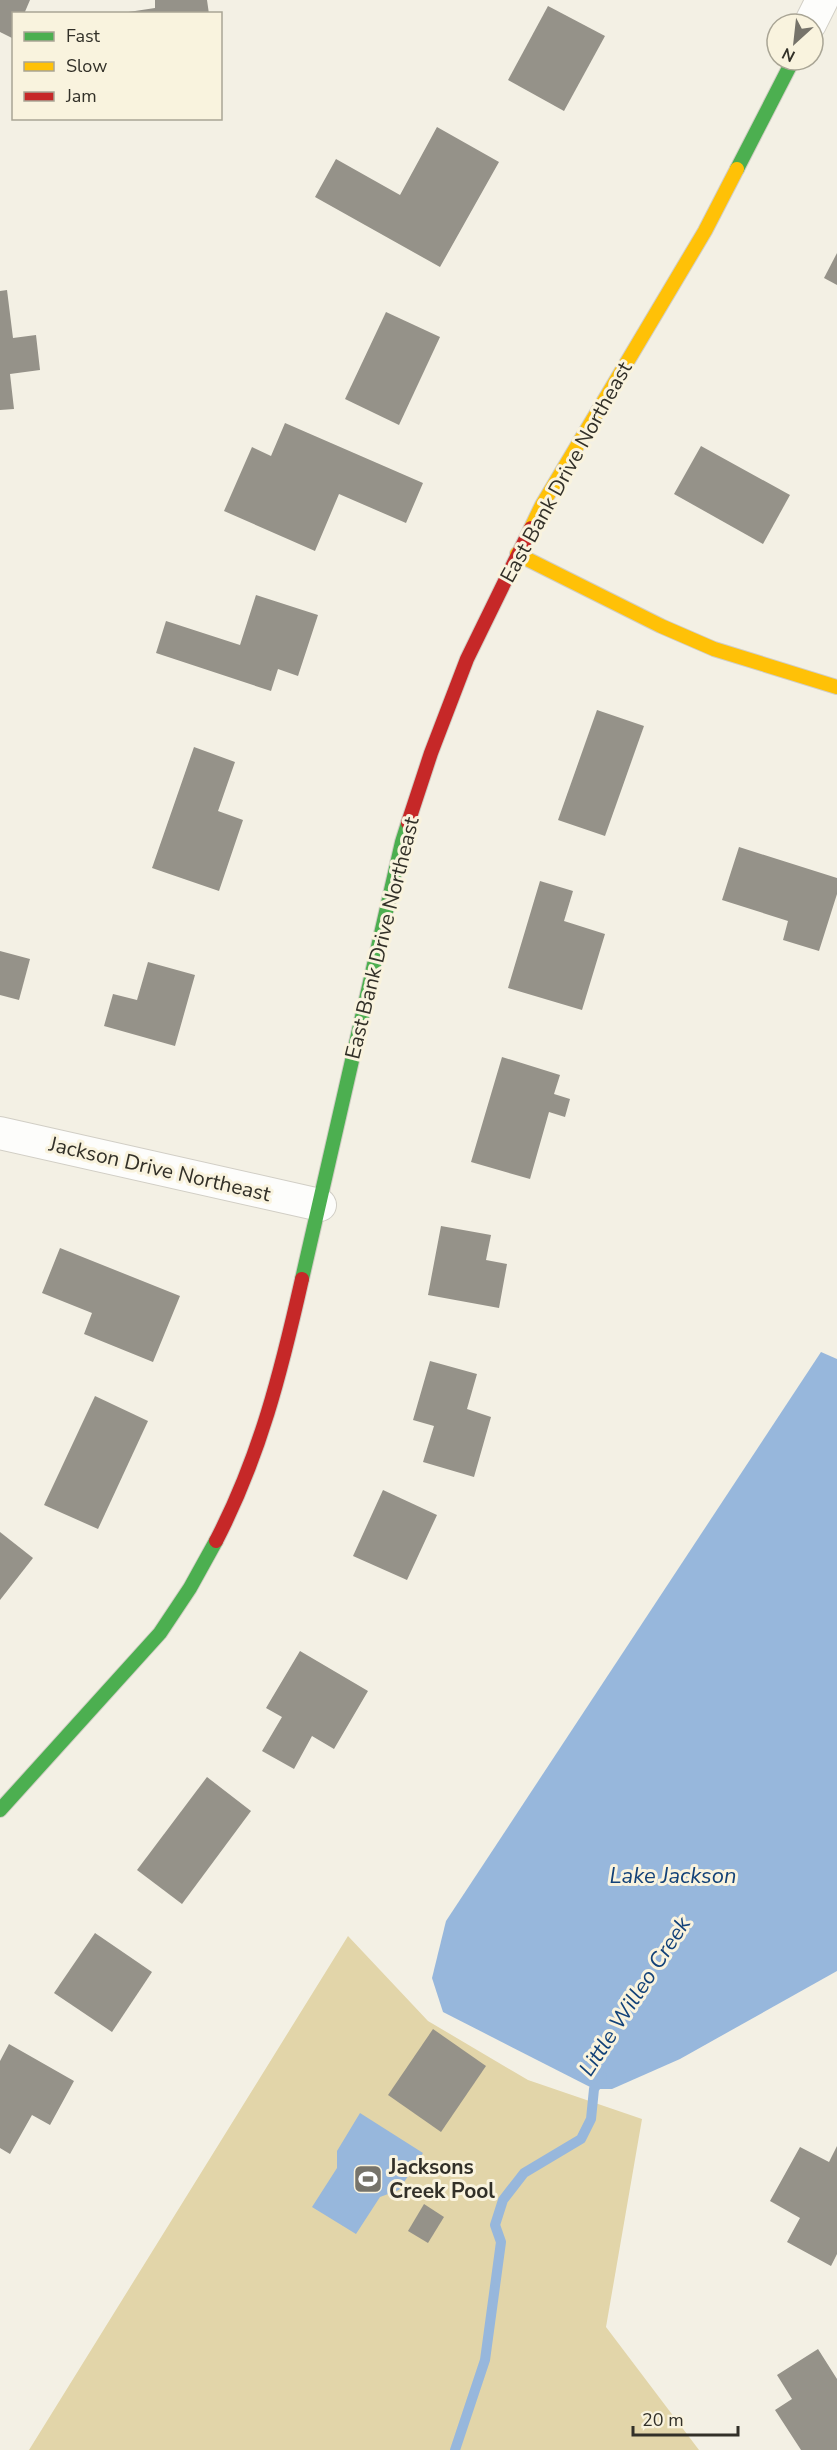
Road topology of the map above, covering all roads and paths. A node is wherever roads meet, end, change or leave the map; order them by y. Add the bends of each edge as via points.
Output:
1 (787, 72) edge
2 (517, 554) junction
3 (837, 687) edge
4 (0, 1133) edge
5 (320, 1205) junction
6 (0, 1810) edge

1 - 2 street, East Bank Drive Northeast via 705,231 542,505
2 - 3 street via 714,649
2 - 5 street, East Bank Drive Northeast via 467,659 402,842
4 - 5 street, Jackson Drive Northeast
5 - 6 street, East Bank Drive Northeast via 276,1390 257,1450 204,1566 172,1617 134,1665

